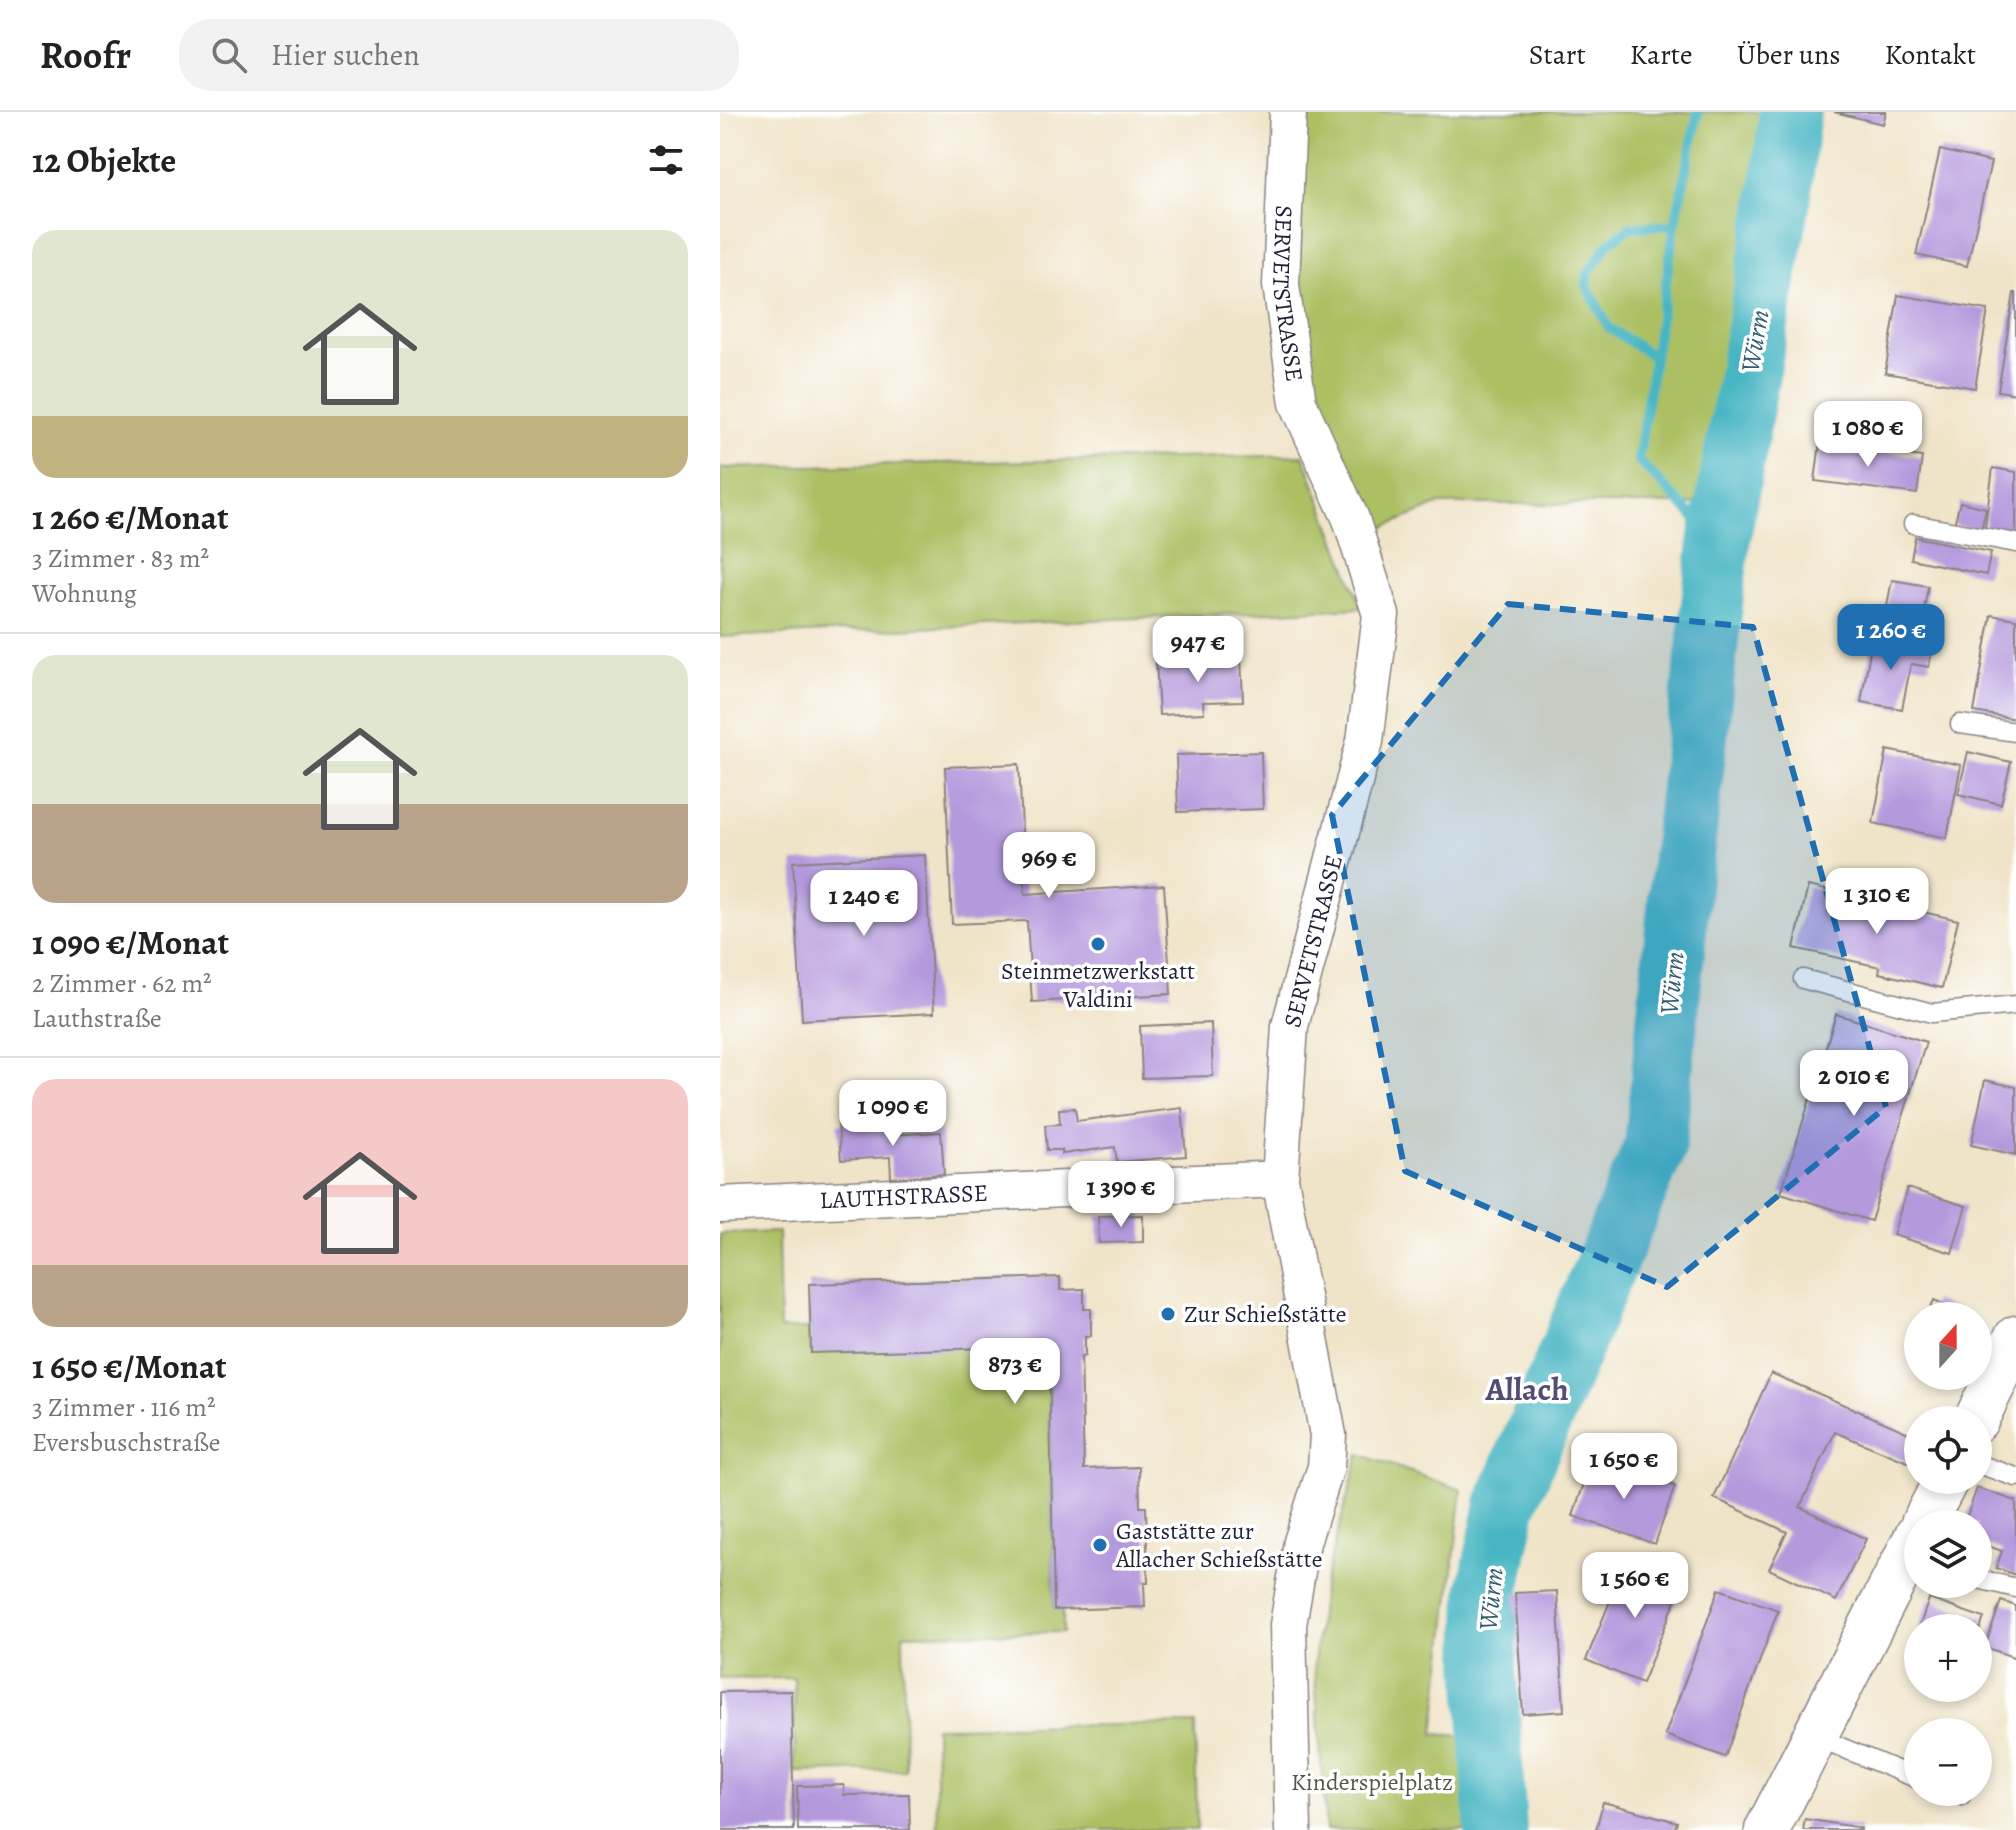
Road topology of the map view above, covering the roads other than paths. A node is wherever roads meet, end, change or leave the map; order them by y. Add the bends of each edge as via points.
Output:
1 (1288, 112) edge
2 (1913, 524) dead end
3 (2016, 543) edge
4 (1960, 724) dead end
5 (2016, 732) edge
6 (1803, 979) dead end
7 (2016, 1005) edge
8 (1280, 1179) junction
9 (720, 1205) edge
10 (2016, 1338) edge
11 (1983, 1406) edge
12 (1992, 1469) edge
13 (2016, 1477) edge
14 (1904, 1571) edge
15 (1992, 1582) edge
16 (2016, 1588) edge
17 (1814, 1736) junction
18 (1904, 1773) edge
19 (1293, 1830) edge
20 (1767, 1830) edge

1 - 8 street, SERVETSTRASSE via 1281,285 1298,403 1351,519 1381,615 1365,741 1290,1026
2 - 3 lane
4 - 5 lane
6 - 7 lane via 1932,1013
8 - 9 street, LAUTHSTRASSE
8 - 19 street, SERVETSTRASSE via 1328,1435 1326,1467 1302,1542 1288,1625
10 - 11 main road
12 - 13 lane
14 - 17 main road
15 - 16 lane
17 - 18 lane
17 - 20 main road

